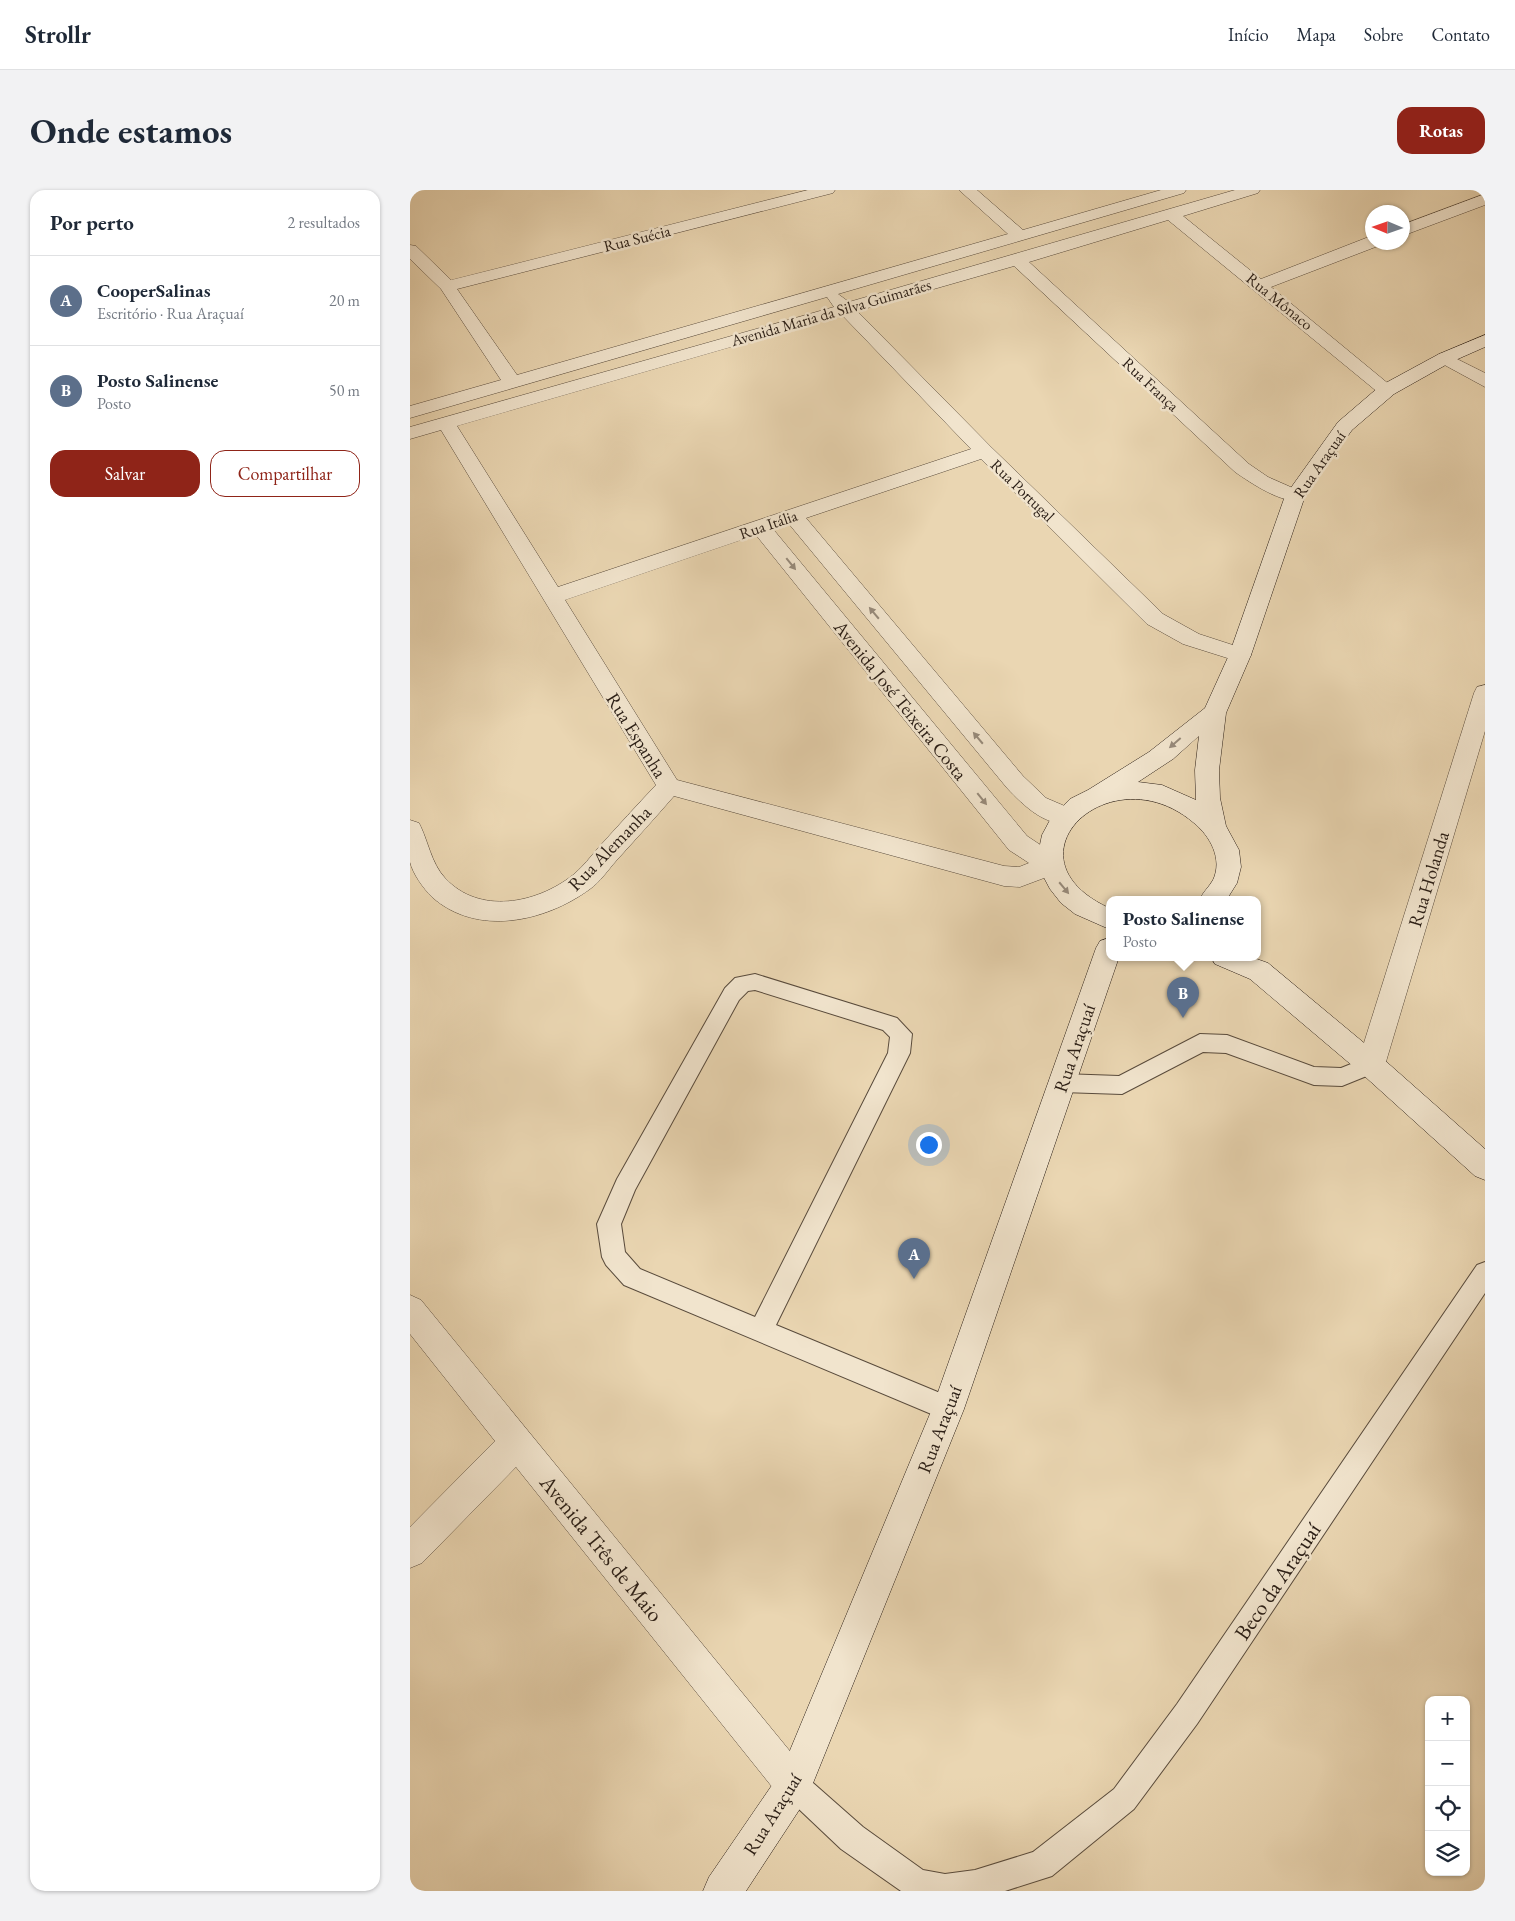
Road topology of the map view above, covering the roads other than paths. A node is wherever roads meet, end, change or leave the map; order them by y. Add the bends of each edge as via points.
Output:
1 (827, 190) edge
2 (967, 190) edge
3 (1178, 190) edge
4 (1252, 190) edge
5 (789, 194) edge
6 (1485, 199) edge
7 (1171, 214) junction
8 (1410, 227) edge
9 (1019, 235) junction
10 (1365, 245) edge
11 (412, 252) edge
12 (1016, 260) junction
13 (1260, 285) junction
14 (447, 286) junction
15 (829, 292) junction
16 (845, 308) junction
17 (1485, 340) edge
18 (1445, 358) junction
19 (1485, 381) edge
20 (512, 382) junction
21 (1387, 390) junction
22 (410, 412) edge
23 (446, 423) junction
24 (410, 433) edge
25 (984, 451) junction
26 (1295, 496) junction
27 (793, 516) junction
28 (760, 527) junction
29 (552, 597) junction
30 (1240, 655) junction
31 (1485, 693) edge
32 (1214, 713) junction
33 (668, 786) junction
34 (1098, 796) junction
35 (1065, 816) junction
36 (1214, 825) junction
37 (410, 829) edge
38 (1228, 858) junction
39 (1051, 865) junction
40 (1216, 896) edge
41 (1237, 896) edge
42 (1106, 918) edge
43 (1106, 957) edge
44 (1243, 961) edge
45 (1257, 964) edge
46 (1371, 1066) junction
47 (1062, 1083) junction
48 (1485, 1168) edge
49 (1485, 1273) edge
50 (410, 1310) edge
51 (760, 1331) junction
52 (948, 1409) junction
53 (517, 1443) junction
54 (410, 1551) edge
55 (794, 1785) junction
56 (723, 1891) edge

1 - 5 street, Rua Suécia
2 - 9 street
3 - 9 street, Avenida Maria da Silva Guimarães
4 - 7 street, Avenida Maria da Silva Guimarães
5 - 14 street, Rua Suécia
6 - 8 street
7 - 12 street, Avenida Maria da Silva Guimarães
7 - 13 street, Rua Mônaco
9 - 15 street, Avenida Maria da Silva Guimarães
10 - 13 street
11 - 14 street
12 - 16 street, Avenida Maria da Silva Guimarães
12 - 26 street, Rua França via 1242,468 1261,481
13 - 21 street, Rua Mônaco
14 - 20 street
15 - 16 street, Rua Portugal
15 - 20 street, Avenida Maria da Silva Guimarães
16 - 23 street, Avenida Maria da Silva Guimarães
16 - 25 street, Rua Portugal
17 - 18 street, Rua Araçuaí
18 - 19 street
18 - 21 street, Rua Araçuaí
20 - 22 street, Avenida Maria da Silva Guimarães
21 - 26 street, Rua Araçuaí via 1345,426
23 - 24 street, Avenida Maria da Silva Guimarães
23 - 29 street, Rua Espanha
25 - 27 street, Rua Itália
25 - 30 street, Rua Portugal via 1154,619 1191,639
26 - 30 street, Rua Araçuaí
27 - 28 street, Rua Itália
35 -> 27 street, Avenida José Teixeira Costa via 1037,804 1015,782
28 - 29 street, Rua Itália
28 -> 39 street, Avenida José Teixeira Costa via 1018,843
29 - 33 street, Rua Espanha
30 - 32 street, Rua Araçuaí
31 - 46 street, Rua Holanda
32 -> 34 street, Rua Araçuaí via 1160,756
32 - 36 street, Rua Araçuaí via 1207,770 1208,798
33 - 37 street, Rua Alemanha via 583,881 551,902 524,910 491,912 473,909 444,894 434,883
33 - 39 street, Rua Espanha via 1004,876 1020,877
34 - 35 street, Rua Araçuaí
34 - 36 street via 1119,791 1161,794 1187,805
35 - 39 street, Rua Araçuaí via 1055,831 1050,848
36 - 38 street via 1224,841
38 - 40 street via 1227,876
38 - 41 street
39 -> 42 street, Rua Araçuaí via 1059,884 1074,900
43 - 47 street, Rua Araçuaí
44 - 45 street
45 - 46 street
46 - 47 lane via 1342,1077 1314,1076 1227,1044 1200,1043 1122,1085
46 - 48 street
47 - 52 street, Rua Araçuaí
49 - 55 lane, Beco da Araçuaí via 1187,1714 1130,1792 1042,1865 945,1889 917,1884 852,1838
50 - 53 street, Avenida Três de Maio
51 - 51 lane via 899,1053 900,1034 890,1024 755,982 742,984 732,994 625,1186 609,1224 614,1256 632,1277
51 - 52 lane
52 - 55 street, Rua Araçuaí
53 - 54 street
53 - 55 street, Avenida Três de Maio
55 - 56 street, Rua Araçuaí

